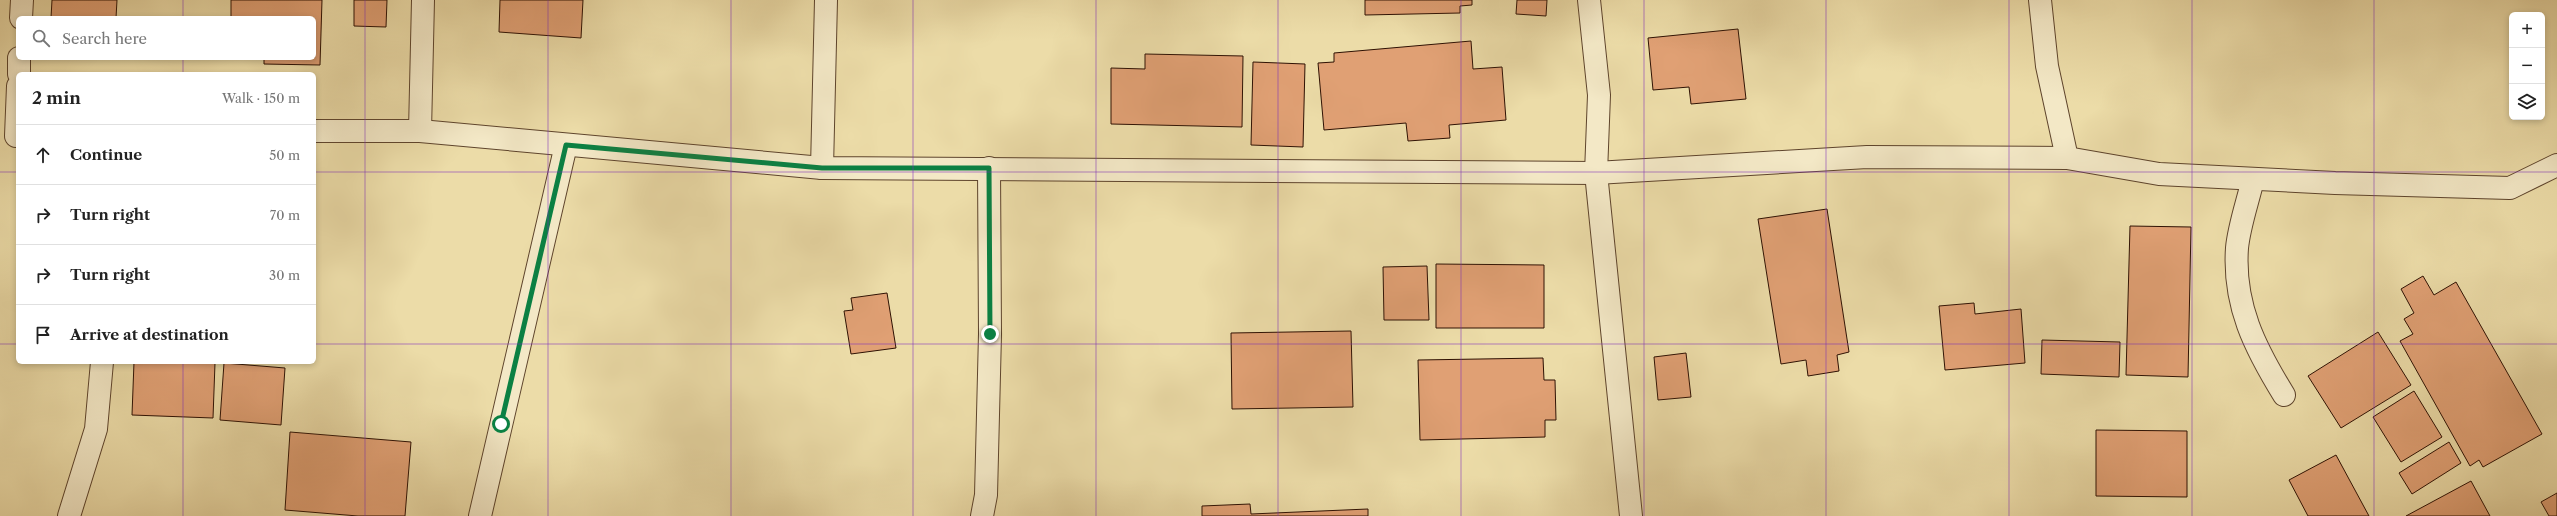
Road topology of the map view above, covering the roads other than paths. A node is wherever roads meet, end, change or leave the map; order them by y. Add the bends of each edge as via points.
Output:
1 (22, 0) edge
2 (423, 0) edge
3 (826, 0) edge
4 (1589, 0) edge
5 (2040, 0) edge
6 (21, 16) edge
7 (19, 60) edge
8 (18, 72) edge
9 (16, 100) edge
10 (316, 131) edge
11 (420, 131) junction
12 (11, 136) edge
13 (566, 145) junction
14 (2067, 158) junction
15 (2557, 165) edge
16 (822, 168) junction
17 (989, 168) junction
18 (1596, 173) junction
19 (2253, 179) junction
20 (102, 364) edge
21 (2284, 395) dead end
22 (69, 516) edge
23 (480, 516) edge
24 (982, 516) edge
25 (1630, 516) edge

1 - 6 street
2 - 11 street
3 - 16 street
4 - 18 street via 1598,95
5 - 14 street via 2047,66
7 - 8 street
9 - 12 street
10 - 11 street
11 - 13 street
13 - 16 street
13 - 23 street
14 - 18 street via 1867,157
14 - 19 street via 2159,174
15 - 19 street via 2510,188
16 - 17 street
17 - 18 street
17 - 24 street via 990,334 986,495
18 - 25 street
19 - 21 street via 2237,248 2240,306 2262,359
20 - 22 street via 96,429

